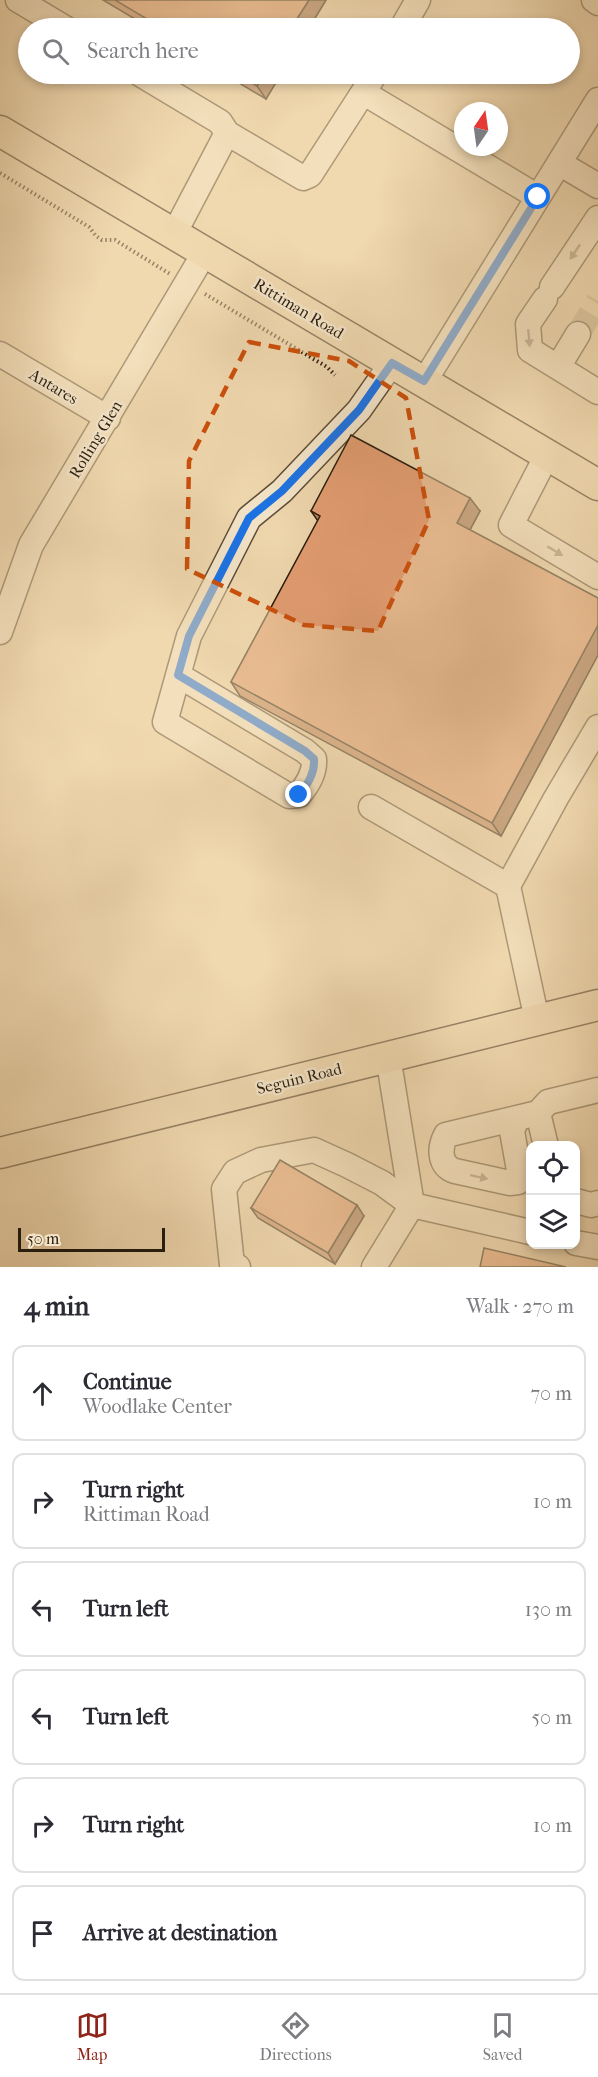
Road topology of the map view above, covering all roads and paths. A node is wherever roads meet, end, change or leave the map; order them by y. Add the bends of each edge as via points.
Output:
1 (18, 0) edge
2 (418, 0) edge
3 (594, 0) edge
4 (598, 3) edge
5 (48, 18) edge
6 (408, 18) edge
7 (157, 84) edge
8 (368, 84) edge
9 (370, 84) edge
10 (598, 100) edge
11 (0, 131) edge
12 (227, 133) junction
13 (559, 163) junction
14 (0, 173) edge
15 (598, 186) edge
16 (538, 197) junction
17 (598, 218) edge
18 (174, 234) junction
19 (205, 252) junction
20 (165, 271) dead end
21 (209, 296) dead end
22 (578, 334) tunnel mouth
23 (0, 354) edge
24 (392, 363) junction
25 (558, 367) junction
26 (335, 375) dead end
27 (424, 381) junction
28 (598, 392) edge
29 (108, 418) junction
30 (547, 455) junction
31 (598, 485) edge
32 (598, 577) edge
33 (0, 632) edge
34 (178, 675) junction
35 (598, 727) edge
36 (371, 807) dead end
37 (508, 886) junction
38 (598, 1005) edge
39 (537, 1020) junction
40 (388, 1056) junction
41 (598, 1092) edge
42 (522, 1121) junction
43 (541, 1141) edge
44 (402, 1142) junction
45 (0, 1153) edge
46 (442, 1154) junction
47 (407, 1171) junction
48 (580, 1202) edge
49 (598, 1203) edge
50 (412, 1205) junction
51 (526, 1231) edge
52 (580, 1244) edge
53 (598, 1247) edge
54 (238, 1267) edge
55 (374, 1267) edge

1 - 5 street
2 - 6 street
3 - 4 street
7 - 12 street via 220,122
8 - 12 street via 310,175 303,178
9 - 16 street
10 - 13 street
11 - 18 main road, Rittiman Road
12 - 18 street
13 - 15 street
13 - 16 street
14 - 20 path via 90,226 102,240 115,240
16 - 27 street
17 -> 25 street via 528,324 530,350
18 - 19 main road, Rittiman Road
19 - 24 main road, Rittiman Road
19 - 29 street, Rolling Glen
21 - 26 path
22 - 25 street
23 - 29 street, Antares
24 - 27 main road, Rittiman Road
24 - 34 street via 359,410 282,491 249,518 189,636
25 - 28 street
27 - 30 main road, Rittiman Road
29 - 33 street, Rolling Glen via 31,545
30 - 31 main road, Rittiman Road
30 -> 32 street via 512,525
34 - 34 street via 165,722 289,796 299,795 308,785 314,759
35 - 37 street
36 - 37 street
37 - 39 street
38 - 39 main road, Seguin Road
39 - 40 main road, Seguin Road
40 - 44 street
40 - 45 main road, Seguin Road
41 - 42 street via 548,1102
42 - 43 street
42 - 46 street via 446,1135
46 -> 42 street via 447,1168 455,1171 518,1182
44 - 46 street
44 - 47 street
46 - 47 street
47 - 50 street
48 - 49 street
50 - 51 street
50 - 54 street via 373,1179 314,1150 261,1160 236,1172 224,1190 232,1265
50 - 55 street
52 - 53 street

